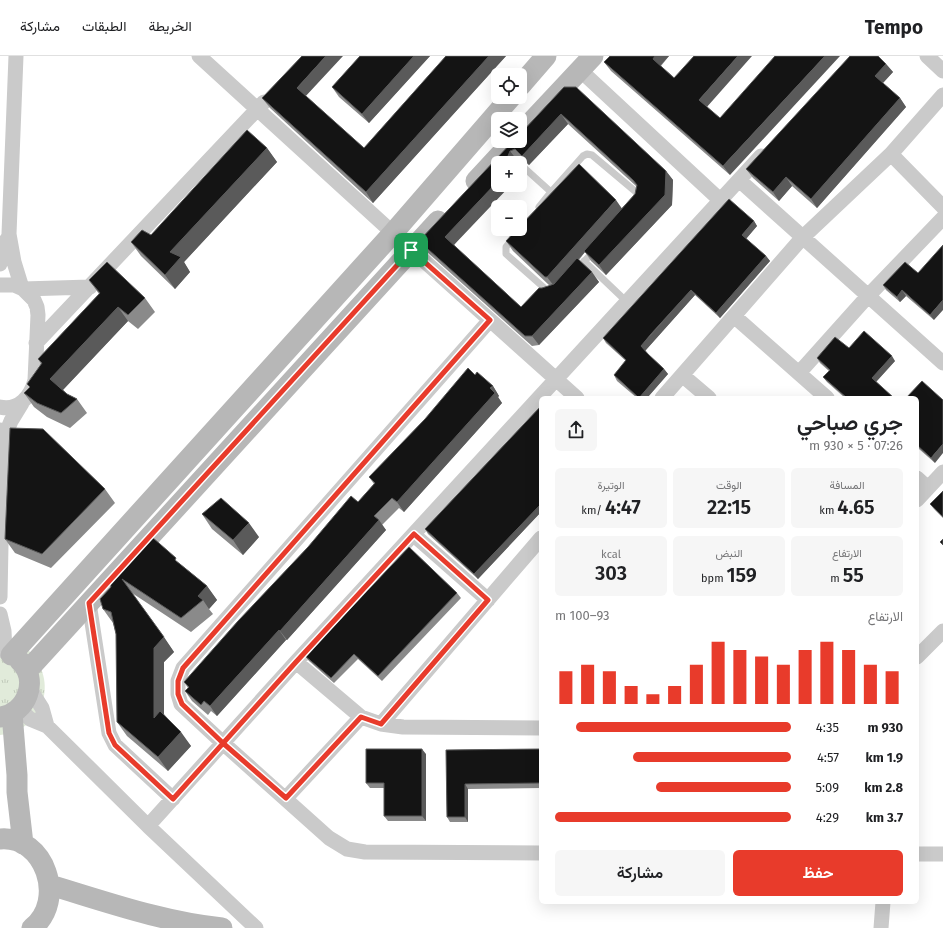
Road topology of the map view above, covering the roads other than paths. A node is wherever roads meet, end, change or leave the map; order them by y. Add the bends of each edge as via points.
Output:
1 (16, 56) edge
2 (199, 56) edge
3 (546, 56) edge
4 (927, 56) edge
5 (587, 63) edge
6 (943, 70) edge
7 (527, 78) edge
8 (272, 93) edge
9 (943, 95) edge
10 (505, 104) edge
11 (257, 109) junction
12 (527, 127) edge
13 (772, 144) edge
14 (891, 154) junction
15 (514, 155) edge
16 (739, 180) junction
17 (551, 192) junction
18 (720, 200) junction
19 (633, 206) edge
20 (943, 207) edge
21 (536, 210) edge
22 (943, 218) edge
23 (392, 233) junction
24 (9, 234) junction
25 (515, 236) edge
26 (803, 237) junction
27 (599, 245) edge
28 (411, 250) junction
29 (584, 261) junction
30 (0, 264) edge
31 (570, 276) edge
32 (0, 284) edge
33 (90, 286) junction
34 (22, 288) junction
35 (557, 291) edge
36 (868, 296) junction
37 (627, 302) junction
38 (734, 316) junction
39 (490, 320) junction
40 (36, 343) junction
41 (942, 359) edge
42 (799, 373) junction
43 (682, 375) junction
44 (556, 378) junction
45 (540, 396) edge
46 (575, 396) edge
47 (664, 396) edge
48 (707, 396) edge
49 (824, 396) edge
50 (539, 397) edge
51 (22, 403) junction
52 (0, 407) edge
53 (2, 436) edge
54 (943, 472) edge
55 (919, 480) edge
56 (928, 488) junction
57 (919, 498) edge
58 (414, 534) junction
59 (539, 540) edge
60 (0, 597) edge
61 (488, 600) junction
62 (89, 603) junction
63 (0, 614) edge
64 (942, 634) edge
65 (6, 653) edge
66 (919, 655) edge
67 (296, 662) junction
68 (28, 680) junction
69 (10, 713) edge
70 (361, 717) junction
71 (381, 724) junction
72 (47, 726) junction
73 (539, 728) edge
74 (224, 744) junction
75 (286, 798) junction
76 (173, 799) junction
77 (148, 826) junction
78 (0, 839) edge
79 (23, 844) junction
80 (539, 853) edge
81 (919, 854) edge
82 (943, 854) edge
83 (50, 885) junction
84 (883, 904) edge
85 (32, 928) edge
86 (222, 928) edge
87 (256, 928) edge
88 (881, 928) edge

1 - 24 street
2 - 11 street
3 - 7 street
4 - 6 street
5 - 12 street
5 - 18 street
8 - 11 street
9 - 14 street
10 - 23 street
11 - 23 street
11 - 33 street
13 - 16 street
14 - 20 street
14 - 26 street
15 - 17 lane
15 - 28 street via 458,200
16 - 18 street
16 - 26 street
17 - 19 lane via 587,154 592,155 636,192 638,201
17 - 21 lane
18 - 37 street
22 - 36 street
23 - 28 street
23 - 65 street
24 - 30 street
24 - 34 street
25 - 35 lane via 506,247 506,254 548,293
26 - 36 street
26 - 38 street
27 - 29 lane
28 - 39 street
28 - 62 street
29 - 31 lane
29 - 37 lane
32 - 34 street
33 - 34 street
33 - 40 street
34 - 40 street via 37,307
36 - 41 street
36 - 42 street
37 - 44 street
38 - 42 street
38 - 43 street
39 - 44 street
39 - 74 street via 183,668 178,681 178,694 182,704
40 - 51 street via 33,389
42 - 49 street
43 - 47 street
43 - 48 street
44 - 45 street
44 - 46 street
50 - 58 street
51 - 52 street via 13,407
51 - 53 street
53 - 60 street
54 - 56 street
55 - 56 street
56 - 57 street
58 - 61 street
58 - 67 street
59 - 61 street
61 - 71 street
62 - 68 street
62 - 76 street via 109,733 115,745
63 - 65 street
64 - 66 street
65 - 68 street via 22,662
67 - 70 street
67 - 74 street
68 - 69 street via 27,698
68 - 72 street via 42,708
69 - 72 street
69 - 79 street
70 - 71 street
70 - 75 street
71 - 73 street via 403,727
72 - 77 street
74 - 75 street
74 - 76 street
75 - 80 street via 329,838 347,849 365,852
76 - 77 street
77 - 87 street
78 - 79 street via 6,838
79 - 83 street via 34,851 42,861
81 - 82 street
83 - 85 street via 49,900 44,914
83 - 86 street via 151,915
84 - 88 street

